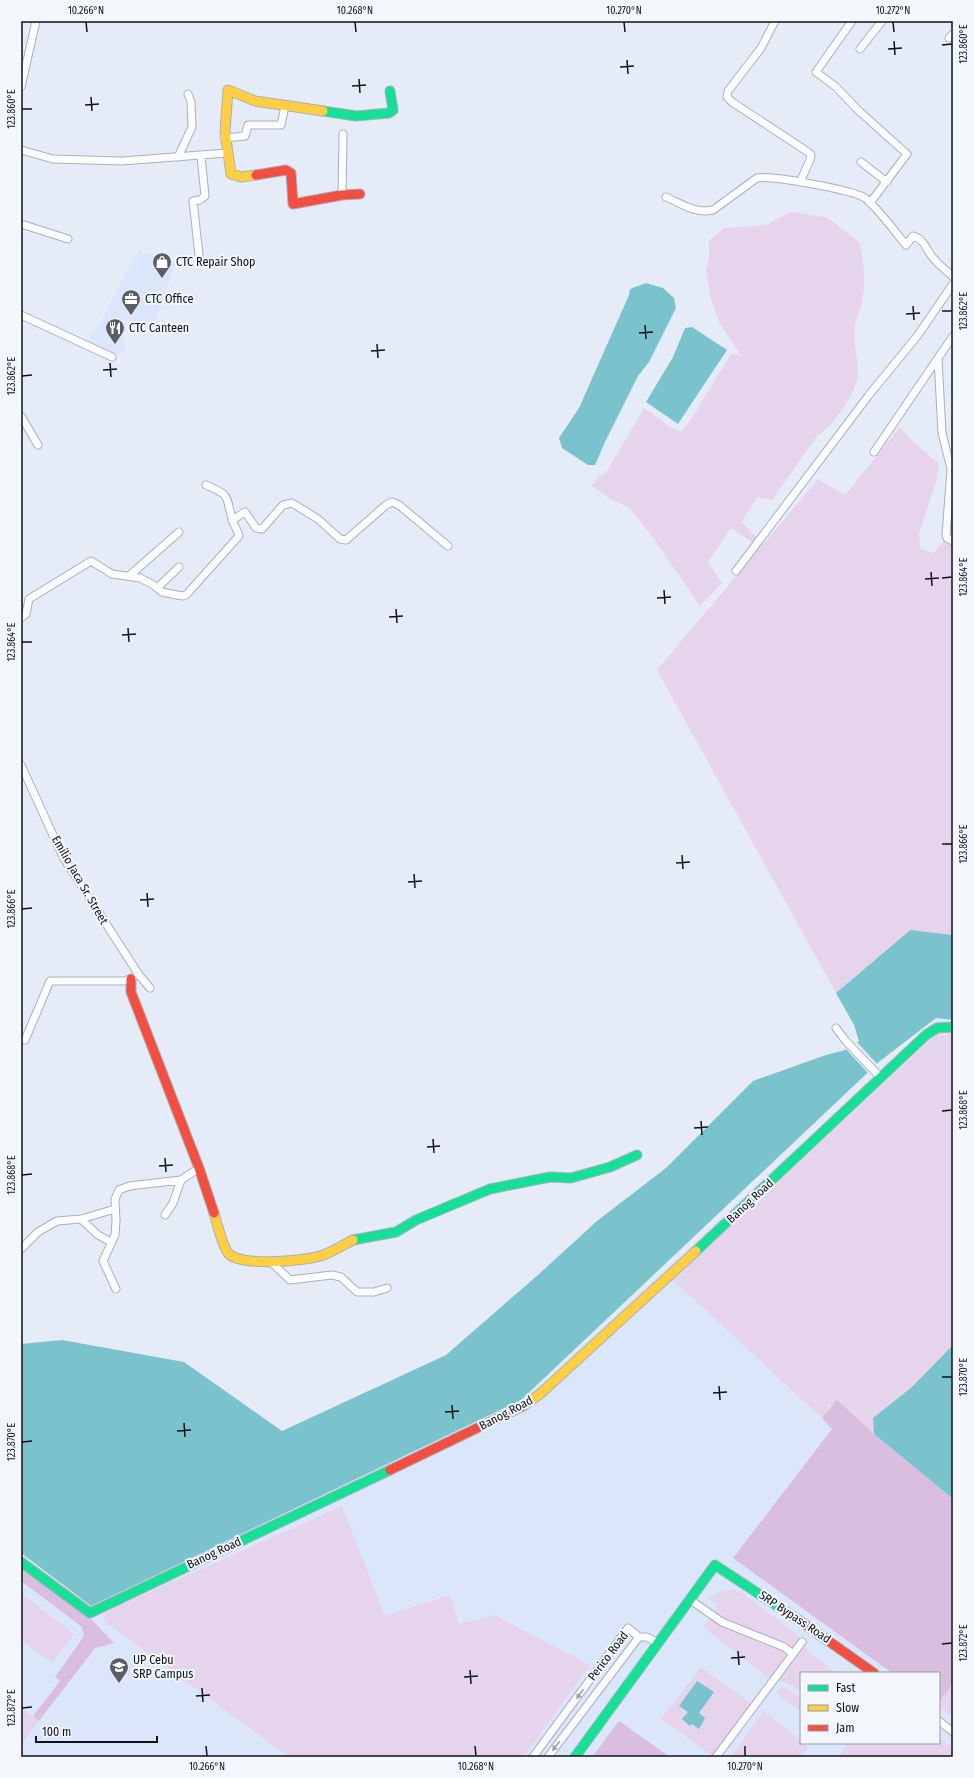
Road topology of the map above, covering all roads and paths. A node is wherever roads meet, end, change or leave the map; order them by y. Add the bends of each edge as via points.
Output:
1 (36, 21) edge
2 (775, 21) edge
3 (852, 21) edge
4 (882, 21) edge
5 (860, 49) dead end
6 (21, 86) edge
7 (390, 91) dead end
8 (188, 94) dead end
9 (285, 106) junction
10 (343, 134) dead end
11 (224, 138) junction
12 (21, 150) edge
13 (227, 153) junction
14 (201, 156) junction
15 (178, 157) junction
16 (861, 162) dead end
17 (800, 182) junction
18 (886, 182) junction
19 (360, 194) dead end
20 (342, 195) junction
21 (666, 197) dead end
22 (870, 203) junction
23 (21, 224) edge
24 (68, 239) dead end
25 (199, 255) dead end
26 (953, 277) edge
27 (953, 284) edge
28 (21, 315) edge
29 (953, 336) edge
30 (112, 357) dead end
31 (938, 359) junction
32 (21, 416) edge
33 (38, 445) dead end
34 (874, 452) dead end
35 (952, 469) edge
36 (206, 485) dead end
37 (232, 520) junction
38 (179, 532) dead end
39 (953, 541) edge
40 (448, 546) dead end
41 (179, 567) dead end
42 (736, 571) dead end
43 (129, 576) junction
44 (157, 588) junction
45 (21, 618) edge
46 (21, 765) edge
47 (135, 977) junction
48 (150, 988) dead end
49 (953, 1027) edge
50 (836, 1028) dead end
51 (25, 1040) dead end
52 (881, 1078) junction
53 (637, 1155) dead end
54 (199, 1168) junction
55 (180, 1180) junction
56 (115, 1209) junction
57 (165, 1215) dead end
58 (81, 1219) junction
59 (111, 1242) junction
60 (21, 1249) edge
61 (271, 1262) junction
62 (387, 1288) dead end
63 (116, 1289) dead end
64 (21, 1562) edge
65 (689, 1599) junction
66 (639, 1637) junction
67 (802, 1642) dead end
68 (657, 1643) junction
69 (794, 1654) junction
70 (873, 1672) edge
71 (940, 1722) edge
72 (953, 1732) edge
73 (533, 1757) edge
74 (548, 1757) edge
75 (575, 1757) edge
76 (716, 1757) edge

1 - 6 street
2 - 17 street via 761,48 728,91 727,97 811,155
3 - 18 street via 816,72 836,87 907,154
4 - 5 street
7 - 9 street via 393,110 389,113 356,116
8 - 15 street via 191,102 192,127
9 - 11 street via 281,125 248,125 245,136
9 - 11 street via 255,101 228,90
10 - 20 street
11 - 13 street
12 - 15 street via 53,159 122,161
13 - 14 street
13 - 20 street via 231,174 234,176 286,170 291,173 293,204
14 - 15 street
14 - 25 street via 205,196 193,201
16 - 18 street
17 - 21 street via 773,177 757,178 714,210 706,212 696,211
17 - 22 street via 858,195
18 - 22 street
19 - 20 street
22 - 26 street via 906,245 914,236 916,237
23 - 24 street
27 - 42 street via 918,335 868,395
28 - 30 street
29 - 31 street
31 - 34 street
31 - 35 street via 942,433
32 - 33 street
35 - 39 street via 945,529 947,538
36 - 37 street via 227,498
37 - 40 street via 244,512 256,528 262,529 283,505 292,502 318,518 343,540 392,502
37 - 44 street via 238,538 190,592 182,596 162,592
38 - 43 street
41 - 44 street
43 - 44 street via 140,578
43 - 45 street via 112,574 95,562 88,563 29,599 26,614
46 - 47 street, Emilio Jaca Sr. Street via 63,856
47 - 48 street, Emilio Jaca Sr. Street
47 - 51 street via 124,981 50,981
47 - 54 street via 131,992
49 - 52 street, Banog Road via 944,1026 931,1031
50 - 52 street
52 - 64 street, Banog Road via 731,1219 526,1405 90,1613
53 - 61 street via 610,1167 572,1178 550,1177 490,1188 416,1220 396,1232 354,1239 321,1256 297,1261
54 - 55 street
54 - 61 street via 227,1252 232,1257
55 - 56 street via 129,1186 120,1190 115,1199
55 - 57 street via 173,1203
56 - 58 street
56 - 59 street via 115,1235
58 - 59 street via 98,1235
58 - 60 street via 57,1221 38,1232
59 - 63 street via 103,1261
61 - 62 street via 290,1280 332,1275 341,1277 357,1292 374,1292
65 - 68 street
65 - 69 street via 722,1622
65 - 70 street, SRP Bypass Road via 715,1565 819,1632
66 - 68 street via 647,1637
66 -> 73 street, Perico Road via 628,1628
66 -> 74 street, Perico Road
67 - 69 street
68 - 75 street
69 - 76 street
71 - 72 street

